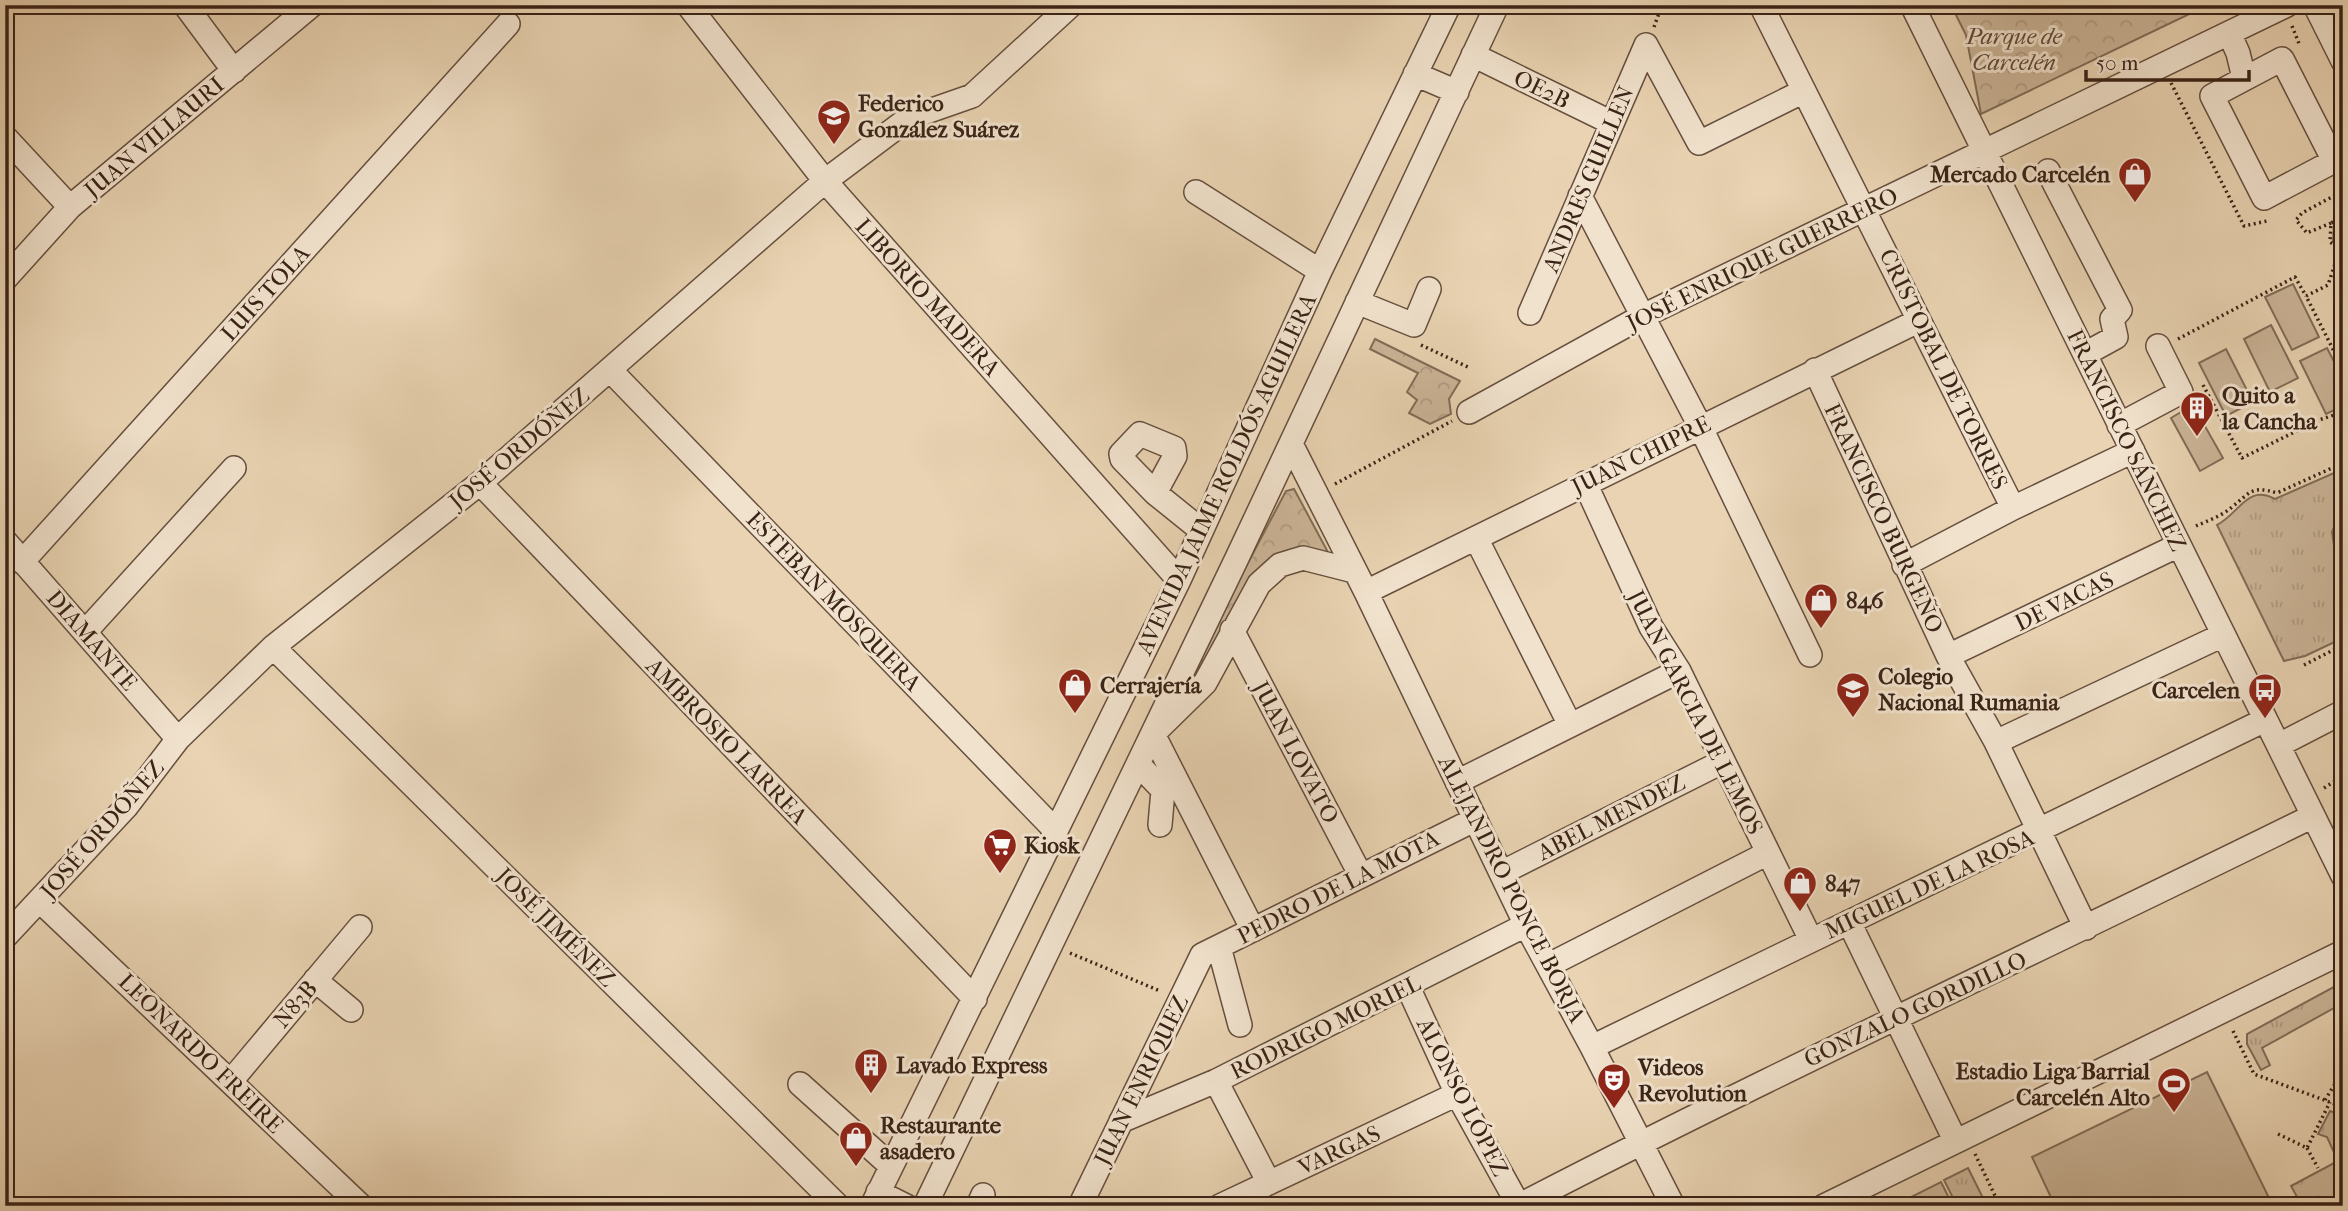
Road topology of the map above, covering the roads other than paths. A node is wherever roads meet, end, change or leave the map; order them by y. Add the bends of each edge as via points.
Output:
1 (185, 5) edge
2 (312, 5) edge
3 (1071, 5) edge
4 (1449, 5) edge
5 (1497, 5) edge
6 (1761, 5) edge
7 (1912, 5) edge
8 (2287, 5) edge
9 (2315, 5) edge
10 (696, 8) edge
11 (508, 24) dead end
12 (2229, 33) junction
13 (1473, 55) junction
14 (2343, 61) edge
15 (234, 71) junction
16 (1415, 74) junction
17 (2244, 78) junction
18 (1804, 91) junction
19 (1457, 92) junction
20 (1611, 122) junction
21 (5, 137) edge
22 (1984, 151) junction
23 (2048, 171) dead end
24 (825, 181) junction
25 (1196, 192) dead end
26 (1580, 195) junction
27 (70, 207) junction
28 (1865, 209) junction
29 (1320, 271) junction
30 (5, 279) edge
31 (1429, 289) dead end
32 (1357, 302) junction
33 (1530, 313) dead end
34 (1643, 316) junction
35 (1918, 321) junction
36 (2159, 347) road end
37 (2085, 354) junction
38 (1815, 370) junction
39 (611, 371) junction
40 (1469, 412) road end
41 (2119, 425) junction
42 (1700, 426) junction
43 (1291, 443) junction
44 (2133, 451) junction
45 (234, 468) dead end
46 (480, 482) junction
47 (1585, 483) junction
48 (1155, 493) dead end
49 (2013, 508) junction
50 (1201, 530) junction
51 (1476, 538) junction
52 (5, 541) edge
53 (2177, 541) junction
54 (22, 562) junction
55 (1904, 565) junction
56 (1354, 571) junction
57 (1179, 580) junction
58 (1366, 592) junction
59 (1232, 630) junction
60 (85, 632) junction
61 (2223, 635) junction
62 (274, 648) junction
63 (1810, 655) dead end
64 (1948, 656) junction
65 (1679, 671) junction
66 (2343, 712) edge
67 (2265, 720) junction
68 (1570, 725) junction
69 (1153, 734) junction
70 (178, 739) junction
71 (1996, 742) junction
72 (2279, 745) junction
73 (1722, 762) junction
74 (1138, 764) junction
75 (1457, 782) junction
76 (2313, 816) junction
77 (1475, 820) junction
78 (1160, 825) dead end
79 (1056, 831) junction
80 (2039, 831) junction
81 (1768, 853) junction
82 (2341, 866) edge
83 (1500, 873) junction
84 (1360, 874) junction
85 (40, 901) junction
86 (1849, 922) junction
87 (1526, 925) junction
88 (360, 927) dead end
89 (2087, 928) junction
90 (1253, 930) junction
91 (5, 937) edge
92 (1811, 940) junction
93 (1211, 951) junction
94 (2343, 952) edge
95 (1549, 965) junction
96 (315, 981) junction
97 (1408, 987) junction
98 (975, 999) junction
99 (351, 1010) dead end
100 (1896, 1016) junction
101 (1240, 1025) dead end
102 (1592, 1046) junction
103 (231, 1081) junction
104 (1216, 1081) junction
105 (800, 1084) dead end
106 (1457, 1094) junction
107 (1121, 1121) junction
108 (1961, 1138) junction
109 (1641, 1142) junction
110 (891, 1166) junction
111 (1269, 1183) junction
112 (875, 1199) edge
113 (361, 1206) edge
114 (838, 1206) edge
115 (905, 1206) edge
116 (925, 1206) edge
117 (1080, 1206) edge
118 (1220, 1206) edge
119 (1518, 1206) edge
120 (1673, 1206) edge
121 (1824, 1206) edge

1 - 15 street
2 - 15 street, JUAN VILLAURI
3 - 24 street, JOSÉ ORDÓÑEZ via 972,96 909,118
4 - 16 street, AVENIDA JAIME ROLDÓS AGUILERA
5 - 13 street, AVENIDA JAIME ROLDÓS AGUILERA
6 - 18 street, CRISTOBAL DE TORRES
7 - 22 street, FRANCISCO SÁNCHEZ
8 - 12 street, JOSÉ ENRIQUE GUERRERO
9 - 14 street
10 - 24 street, LIBORIO MADERA
11 - 54 street, LUIS TOLA
12 - 17 street
12 - 22 street, JOSÉ ENRIQUE GUERRERO
13 - 19 street, AVENIDA JAIME ROLDÓS AGUILERA
13 - 20 street, OE2B
15 - 27 street, JUAN VILLAURI
16 - 19 street
16 - 29 street, AVENIDA JAIME ROLDÓS AGUILERA
17 - 17 street via 2212,96 2264,198 2334,161 2281,59
18 - 20 street, ANDRES GUILLEN via 1699,143 1646,45
18 - 28 street, CRISTOBAL DE TORRES
19 - 32 street, AVENIDA JAIME ROLDÓS AGUILERA
20 - 26 street, ANDRES GUILLEN
21 - 27 street
22 - 28 street, JOSÉ ENRIQUE GUERRERO
22 - 37 street, FRANCISCO SÁNCHEZ
23 - 37 street via 2120,310 2112,319 2116,337
24 - 39 street, JOSÉ ORDÓÑEZ
24 - 57 street, LIBORIO MADERA
25 - 29 street
26 - 33 street, ANDRES GUILLEN
26 - 34 street
27 - 30 street, JUAN VILLAURI
28 - 34 street, JOSÉ ENRIQUE GUERRERO
28 - 35 street, CRISTOBAL DE TORRES
29 - 50 street, AVENIDA JAIME ROLDÓS AGUILERA
31 - 32 street via 1414,325
32 - 43 street, AVENIDA JAIME ROLDÓS AGUILERA
34 - 40 street, JOSÉ ENRIQUE GUERRERO
34 - 42 street
35 - 38 street, JUAN CHIPRE
35 - 49 street, CRISTOBAL DE TORRES
36 - 41 street via 2181,392
37 - 41 street, FRANCISCO SÁNCHEZ
38 - 42 street, JUAN CHIPRE
38 - 55 street, FRANCISCO BURGEÑO
39 - 46 street, JOSÉ ORDÓÑEZ
39 - 79 street, ESTEBAN MOSQUERA
41 - 44 street, FRANCISCO SÁNCHEZ
42 - 47 street, JUAN CHIPRE
42 - 63 street
43 - 56 street, ALEJANDRO PONCE BORJA
43 - 69 street, AVENIDA JAIME ROLDÓS AGUILERA
44 - 49 street
44 - 53 street, FRANCISCO SÁNCHEZ
45 - 60 street
46 - 62 street, JOSÉ ORDÓÑEZ
46 - 98 street, AMBROSIO LARREA
47 - 51 street, JUAN CHIPRE
47 - 65 street, JUAN GARCIA DE LEMOS via 1651,627
48 - 50 street
49 - 55 street
50 - 57 street, AVENIDA JAIME ROLDÓS AGUILERA
51 - 58 street, JUAN CHIPRE
51 - 68 street
52 - 54 street, DIAMANTE
53 - 61 street, FRANCISCO SÁNCHEZ
53 - 64 street, DE VACAS
54 - 60 street, DIAMANTE
55 - 64 street, FRANCISCO BURGEÑO
56 - 58 street, ALEJANDRO PONCE BORJA
56 - 59 street via 1303,558 1280,565 1259,584
57 - 79 street, AVENIDA JAIME ROLDÓS AGUILERA
58 - 75 street, ALEJANDRO PONCE BORJA
59 - 69 street via 1205,683
59 - 84 street, JUAN LOVATO
60 - 70 street, DIAMANTE
61 - 67 street, FRANCISCO SÁNCHEZ
61 - 71 street
62 - 70 street, JOSÉ ORDÓÑEZ
62 - 114 street, JOSÉ JIMÉNEZ
64 - 71 street, FRANCISCO BURGEÑO
65 - 68 street
65 - 73 street, JUAN GARCIA DE LEMOS
66 - 72 street
67 - 72 street, FRANCISCO SÁNCHEZ
67 - 80 street, MIGUEL DE LA ROSA
68 - 75 street
69 - 74 street, AVENIDA JAIME ROLDÓS AGUILERA
69 - 90 street
70 - 85 street, JOSÉ ORDÓÑEZ via 126,807
71 - 80 street, FRANCISCO BURGEÑO
72 - 76 street, FRANCISCO SÁNCHEZ
73 - 81 street, JUAN GARCIA DE LEMOS
73 - 83 street, ABEL MENDEZ
74 - 78 street via 1163,790
74 - 116 street, AVENIDA JAIME ROLDÓS AGUILERA
75 - 77 street, ALEJANDRO PONCE BORJA
76 - 82 street, FRANCISCO SÁNCHEZ
76 - 89 street, GONZALO GORDILLO
77 - 83 street, ALEJANDRO PONCE BORJA
77 - 84 street, PEDRO DE LA MOTA
79 - 98 street, AVENIDA JAIME ROLDÓS AGUILERA
80 - 86 street, MIGUEL DE LA ROSA
80 - 89 street, FRANCISCO BURGEÑO
81 - 92 street, JUAN GARCIA DE LEMOS
81 - 95 street
83 - 87 street, ALEJANDRO PONCE BORJA
84 - 90 street, PEDRO DE LA MOTA
85 - 91 street, JOSÉ ORDÓÑEZ
85 - 103 street, LEONARDO FREIRE
86 - 92 street, MIGUEL DE LA ROSA
86 - 100 street
87 - 95 street, ALEJANDRO PONCE BORJA
87 - 97 street, RODRIGO MORIEL
88 - 96 street, N83B
89 - 100 street, GONZALO GORDILLO
90 - 93 street, PEDRO DE LA MOTA
92 - 102 street, MIGUEL DE LA ROSA
93 - 101 street
93 - 107 street, JUAN ENRIQUEZ via 1181,999
94 - 108 street
95 - 102 street, ALEJANDRO PONCE BORJA
96 - 99 street
96 - 103 street, N83B
97 - 104 street, RODRIGO MORIEL
97 - 106 street, ALONSO LÓPEZ
98 - 110 street, AVENIDA JAIME ROLDÓS AGUILERA
100 - 108 street
100 - 109 street, GONZALO GORDILLO
102 - 109 street, ALEJANDRO PONCE BORJA
103 - 113 street, LEONARDO FREIRE
104 - 107 street, RODRIGO MORIEL
104 - 111 street
105 - 110 street
106 - 111 street, VARGAS
106 - 119 street, ALONSO LÓPEZ
107 - 117 street, JUAN ENRIQUEZ
108 - 121 street
109 - 119 street, GONZALO GORDILLO
109 - 120 street, ALEJANDRO PONCE BORJA
110 - 112 street, AVENIDA JAIME ROLDÓS AGUILERA
111 - 118 street, VARGAS
112 - 115 street

